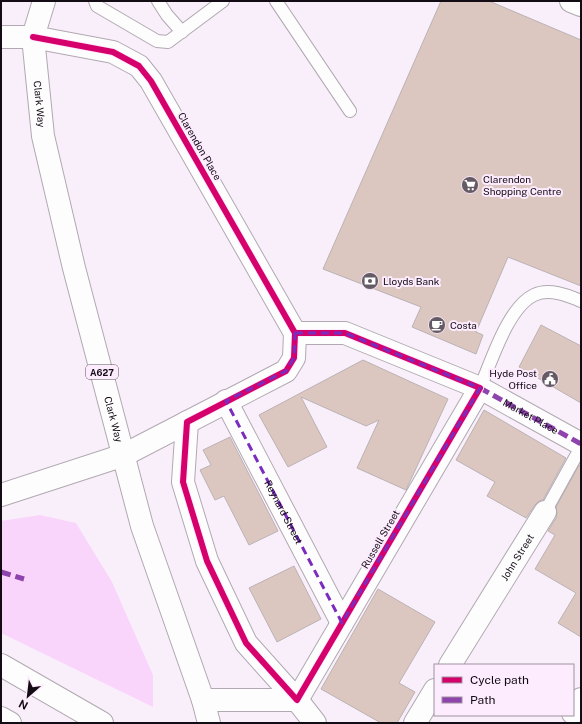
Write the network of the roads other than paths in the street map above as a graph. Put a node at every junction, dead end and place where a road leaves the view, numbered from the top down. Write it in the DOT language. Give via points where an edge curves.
graph roads {
  1 [pos="44,1"];
  2 [pos="95,1"];
  3 [pos="158,1"];
  4 [pos="223,1"];
  5 [pos="276,1"];
  6 [pos="571,1"];
  7 [pos="581,5"];
  8 [pos="182,32"];
  9 [pos="1,37"];
  10 [pos="33,37"];
  11 [pos="350,111"];
  12 [pos="581,301"];
  13 [pos="295,332"];
  14 [pos="480,388"];
  15 [pos="226,401"];
  16 [pos="187,422"];
  17 [pos="581,446"];
  18 [pos="124,455"];
  19 [pos="1,495"];
  20 [pos="545,512"];
  21 [pos="342,623"];
  22 [pos="454,660"];
  23 [pos="1,665"];
  24 [pos="434,692"];
  25 [pos="581,699"];
  26 [pos="203,700"];
  27 [pos="297,700"];
  28 [pos="574,711"];
  29 [pos="1,718"];
  30 [pos="421,721"];
  31 [pos="10,723"];
  32 [pos="102,723"];
  33 [pos="209,723"];
  34 [pos="315,723"];
  1 -- 10 [label="main road, A627"];
  2 -- 8 [label="lane" via="97,6 158,41 168,42"];
  3 -- 8 [label="lane"];
  4 -- 8 [label="lane"];
  5 -- 11 [label="lane"];
  6 -- 7 [label="main road"];
  9 -- 10 [label="main road, Clarendon Place"];
  10 -- 13 [label="main road, Clarendon Place" via="113,52 139,66 151,81"];
  10 -- 18 [label="main road, Clark Way / A627" via="43,136 74,268"];
  12 -- 14 [label="lane" via="564,294 548,292 535,294 525,300 508,323"];
  13 -- 14 [label="main road, Market Place" via="345,333"];
  13 -- 15 [label="main road" via="294,358 286,371"];
  14 -- 17 [label="main road, Market Place"];
  14 -- 21 [label="main road, Russell Street"];
  15 -- 16 [label="main road"];
  15 -- 21 [label="main road, Reynard Street"];
  16 -- 18 [label="main road"];
  16 -- 27 [label="main road" via="183,482 207,561 246,643"];
  17 -- 20 [label="lane, John Street"];
  18 -- 19 [label="main road"];
  18 -- 26 [label="main road, Clark Way / A627" via="142,526"];
  20 -- 22 [label="main road, John Street"];
  21 -- 27 [label="main road, Russell Street"];
  23 -- 32 [label="main road"];
  24 -- 30 [label="main road"];
  25 -- 28 [label="main road"];
  26 -- 27 [label="main road"];
  26 -- 33 [label="main road, Clark Way / A627"];
  27 -- 34 [label="main road"];
  29 -- 31 [label="main road"];
}
